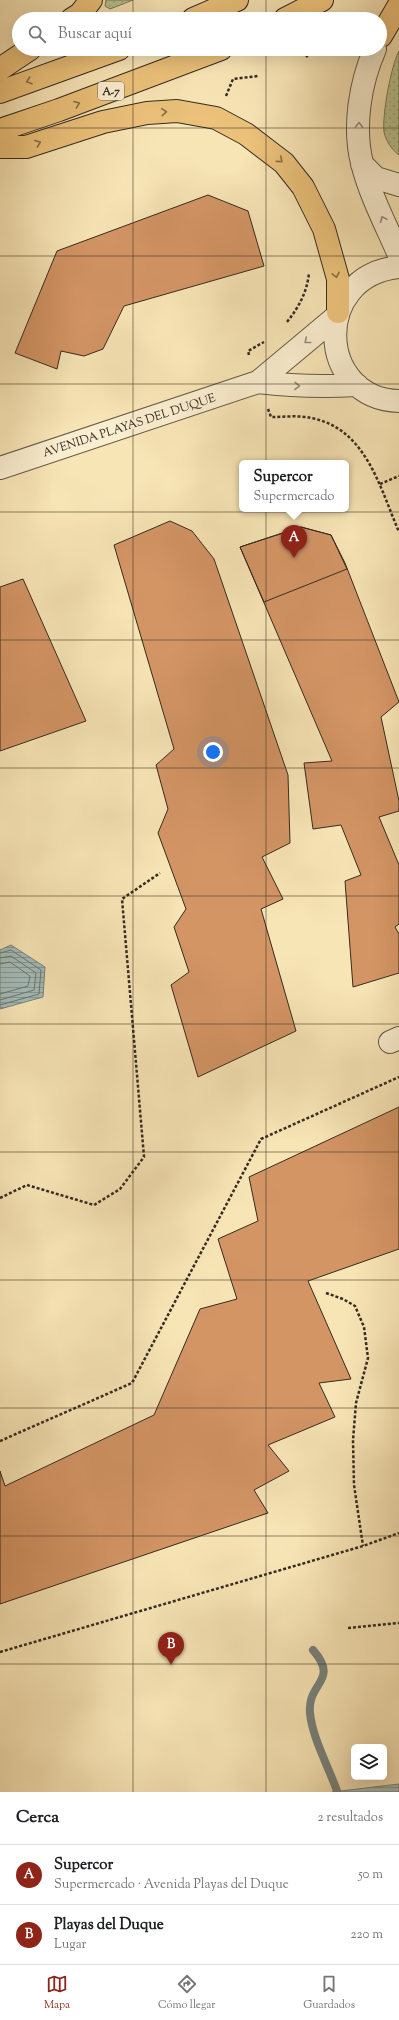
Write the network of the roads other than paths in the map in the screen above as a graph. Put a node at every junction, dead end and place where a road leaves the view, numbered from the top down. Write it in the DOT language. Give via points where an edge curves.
graph roads {
  1 [pos="91,0"];
  2 [pos="238,0"];
  3 [pos="322,0"];
  4 [pos="399,5"];
  5 [pos="82,12"];
  6 [pos="210,12"];
  7 [pos="299,12"];
  8 [pos="387,27"];
  9 [pos="20,56"];
  10 [pos="100,56"];
  11 [pos="202,56"];
  12 [pos="372,56"];
  13 [pos="0,69"];
  14 [pos="0,92"];
  15 [pos="0,130"];
  16 [pos="0,147"];
  17 [pos="362,164"];
  18 [pos="399,185"];
  19 [pos="399,254"];
  20 [pos="399,268"];
  21 [pos="338,314"];
  22 [pos="258,382"];
  23 [pos="357,385"];
  24 [pos="397,407"];
  25 [pos="0,468"];
  1 -- 5 [label="highway"];
  2 -- 6 [label="highway"];
  3 -- 7 [label="highway"];
  4 -- 8 [label="highway"];
  9 -- 13 [label="highway"];
  10 -- 14 [label="highway, one-way"];
  15 -- 11 [label="highway, A-7, one-way"];
  17 -- 12 [label="street, one-way" via="358,123"];
  16 -- 21 [label="highway, one-way" via="26,147 103,122 147,113 177,110 216,118 246,134 284,162 303,187 324,229 338,279"];
  17 -- 18 [label="street" via="376,178"];
  19 -- 17 [label="street, one-way"];
  20 -- 21 [label="street" via="370,275 356,285 345,298"];
  21 -- 22 [label="street, AVENIDA PLAYAS DEL DUQUE, one-way"];
  21 -- 23 [label="street" via="334,335 337,354 345,371"];
  22 -- 23 [label="street, AVENIDA PLAYAS DEL DUQUE, one-way" via="283,385"];
  22 -- 25 [label="street, AVENIDA PLAYAS DEL DUQUE"];
  23 -- 24 [label="street"];
}
